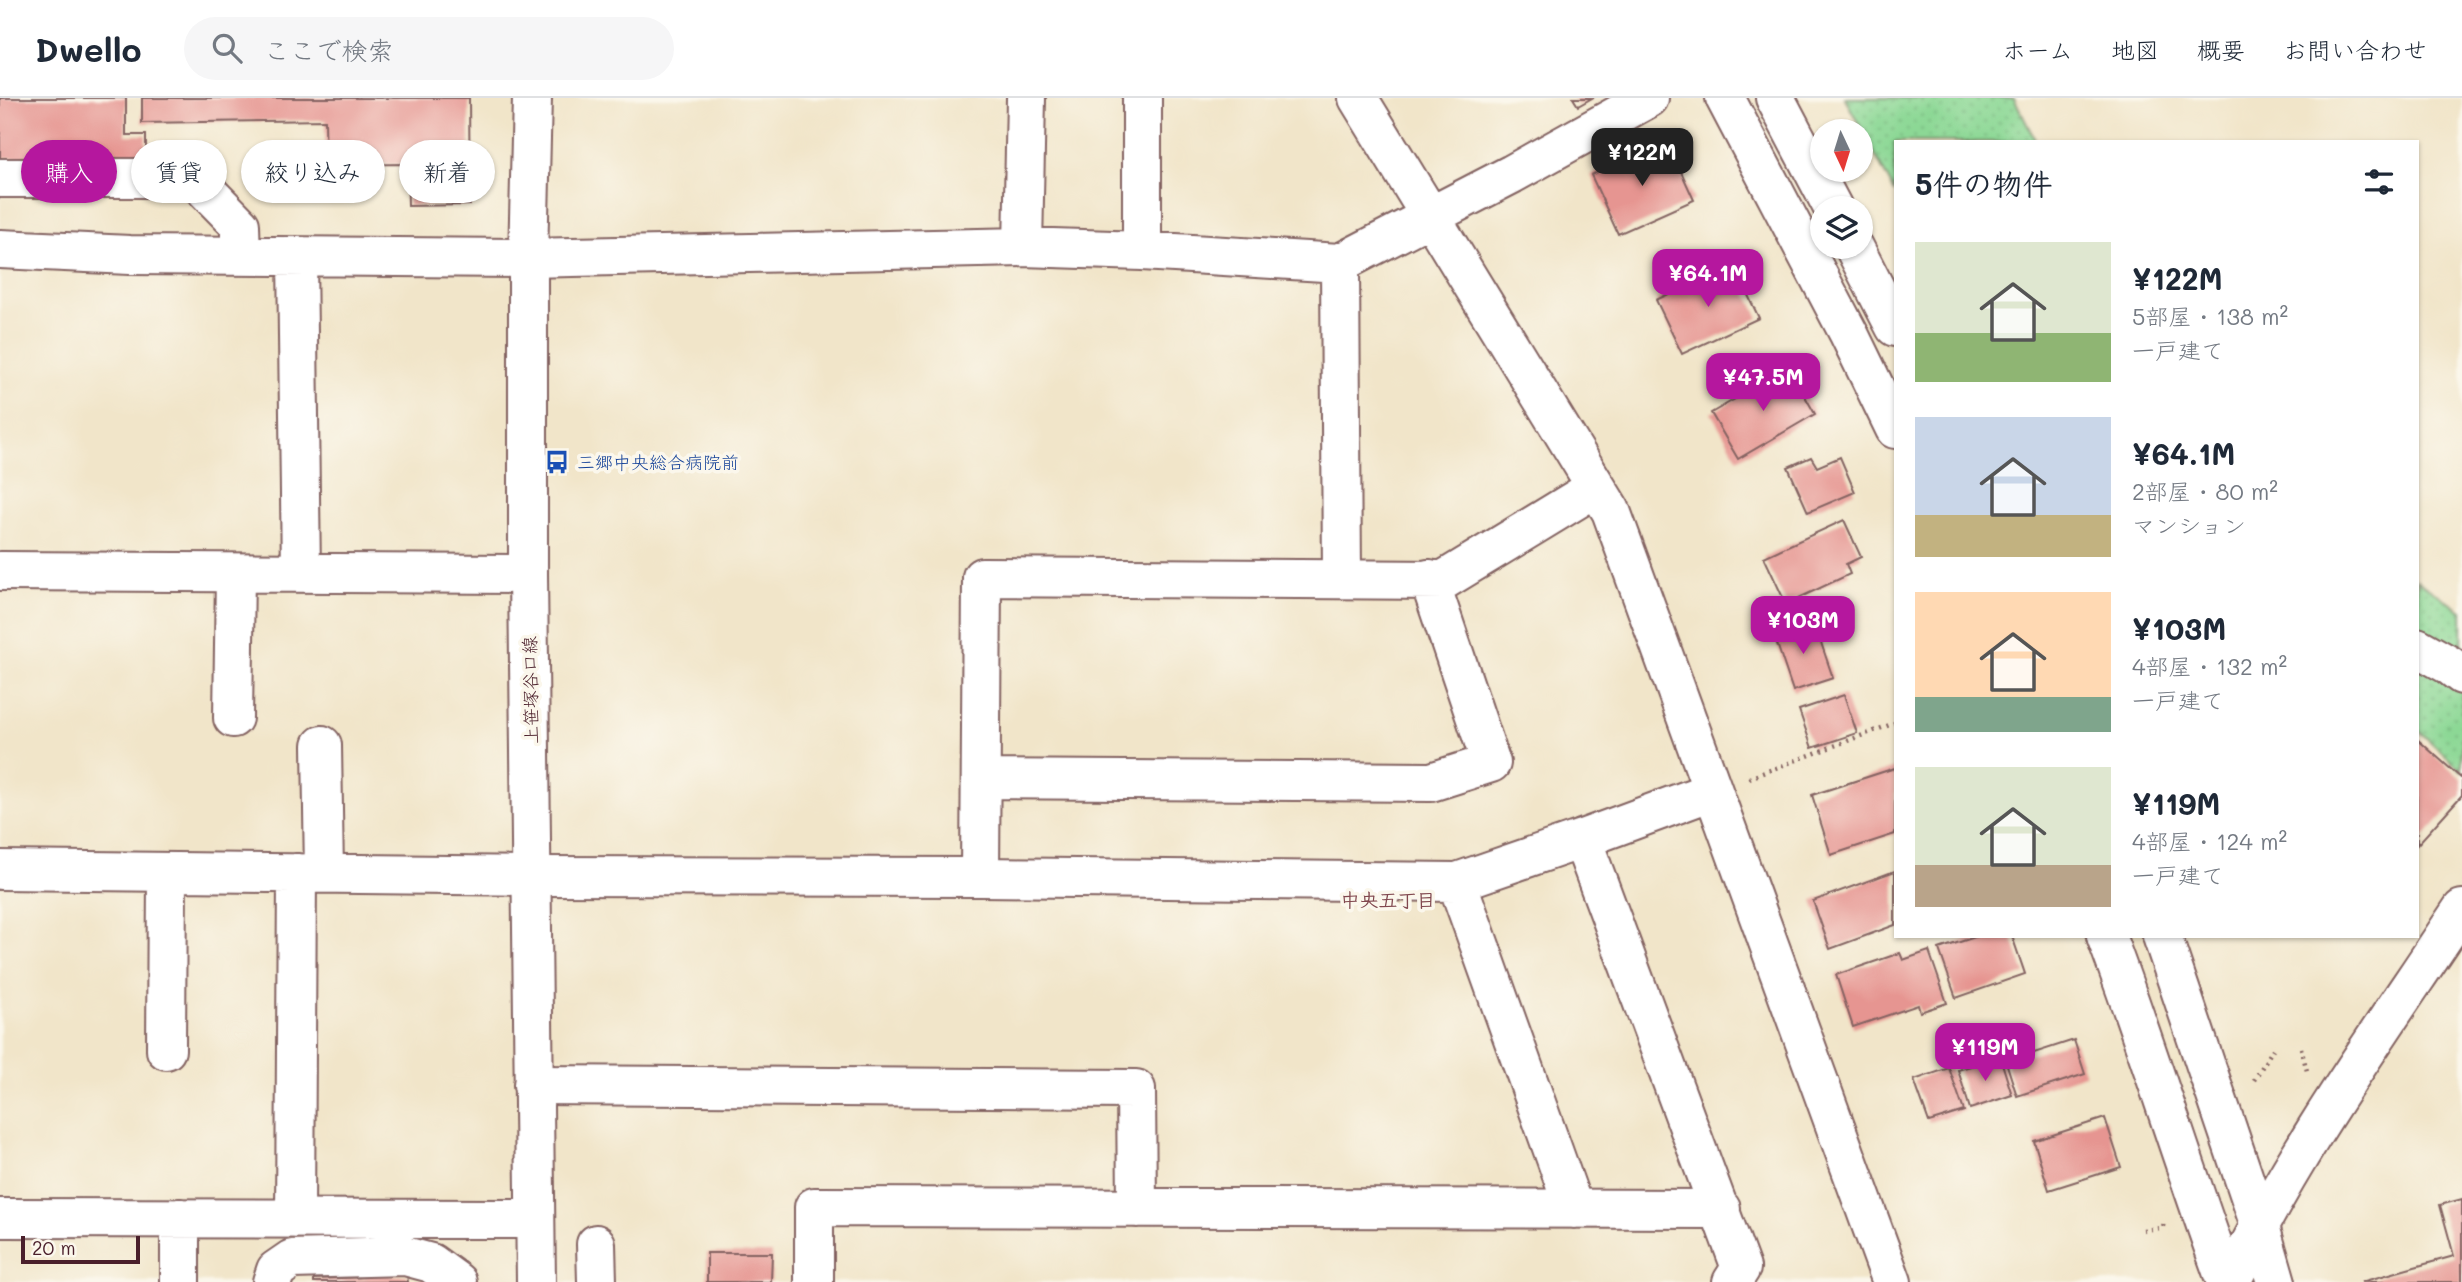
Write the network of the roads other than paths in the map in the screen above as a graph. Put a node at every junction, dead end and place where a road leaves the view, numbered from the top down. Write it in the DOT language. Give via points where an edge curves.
graph roads {
  1 [pos="532,98"];
  2 [pos="1026,98"];
  3 [pos="1142,98"];
  4 [pos="1358,98"];
  5 [pos="1649,98"];
  6 [pos="1726,98"];
  7 [pos="1775,98"];
  8 [pos="0,178"];
  9 [pos="1827,196"];
  10 [pos="1433,216"];
  11 [pos="1023,247"];
  12 [pos="0,249"];
  13 [pos="1142,251"];
  14 [pos="242,256"];
  15 [pos="297,256"];
  16 [pos="528,258"];
  17 [pos="1860,259"];
  18 [pos="1340,263"];
  19 [pos="1894,325"];
  20 [pos="1894,427"];
  21 [pos="1595,488"];
  22 [pos="0,571"];
  23 [pos="235,573"];
  24 [pos="301,573"];
  25 [pos="528,574"];
  26 [pos="1342,579"];
  27 [pos="1429,579"];
  28 [pos="2419,648"];
  29 [pos="2462,676"];
  30 [pos="233,718"];
  31 [pos="322,746"];
  32 [pos="982,779"];
  33 [pos="1712,791"];
  34 [pos="1582,839"];
  35 [pos="0,870"];
  36 [pos="167,872"];
  37 [pos="310,873"];
  38 [pos="532,876"];
  39 [pos="980,877"];
  40 [pos="1457,882"];
  41 [pos="2462,909"];
  42 [pos="2107,938"];
  43 [pos="2163,938"];
  44 [pos="166,1050"];
  45 [pos="533,1085"];
  46 [pos="1137,1208"];
  47 [pos="1574,1209"];
  48 [pos="1721,1209"];
  49 [pos="0,1218"];
  50 [pos="180,1218"];
  51 [pos="295,1219"];
  52 [pos="534,1219"];
  53 [pos="2259,1223"];
  54 [pos="596,1244"];
  55 [pos="180,1282"];
  56 [pos="272,1282"];
  57 [pos="457,1282"];
  58 [pos="536,1282"];
  59 [pos="597,1282"];
  60 [pos="814,1282"];
  61 [pos="1732,1282"];
  62 [pos="1892,1282"];
  63 [pos="2228,1282"];
  64 [pos="2277,1282"];
  1 -- 16 [label="street, 上笹塚谷口線"];
  2 -- 11 [label="street"];
  3 -- 13 [label="street"];
  4 -- 10 [label="street"];
  5 -- 10 [label="street"];
  6 -- 20 [label="street"];
  7 -- 9 [label="street"];
  8 -- 14 [label="street" via="194,178 240,225"];
  10 -- 18 [label="street"];
  10 -- 21 [label="street"];
  11 -- 13 [label="street"];
  11 -- 16 [label="street"];
  12 -- 14 [label="street"];
  13 -- 18 [label="street"];
  14 -- 15 [label="street"];
  15 -- 16 [label="street"];
  15 -- 24 [label="street"];
  16 -- 25 [label="street, 上笹塚谷口線"];
  17 -- 19 [label="street"];
  18 -- 26 [label="street"];
  21 -- 27 [label="street" via="1444,580"];
  21 -- 33 [label="street" via="1611,511"];
  22 -- 23 [label="street"];
  23 -- 24 [label="street"];
  23 -- 30 [label="street"];
  24 -- 25 [label="street"];
  25 -- 38 [label="street, 上笹塚谷口線"];
  26 -- 27 [label="street"];
  26 -- 32 [label="street" via="982,577"];
  27 -- 32 [label="street" via="1491,763 1431,782"];
  28 -- 29 [label="street"];
  31 -- 37 [label="street"];
  32 -- 39 [label="street"];
  33 -- 34 [label="street"];
  33 -- 62 [label="street"];
  34 -- 40 [label="street"];
  34 -- 48 [label="street"];
  35 -- 36 [label="street"];
  36 -- 37 [label="street"];
  36 -- 44 [label="street"];
  37 -- 38 [label="street"];
  37 -- 51 [label="street"];
  38 -- 39 [label="street"];
  38 -- 45 [label="street, 上笹塚谷口線"];
  39 -- 40 [label="street"];
  40 -- 47 [label="street"];
  41 -- 53 [label="street"];
  42 -- 63 [label="street"];
  43 -- 53 [label="street"];
  45 -- 46 [label="street" via="1136,1089"];
  45 -- 52 [label="street, 上笹塚谷口線"];
  46 -- 47 [label="street"];
  46 -- 60 [label="street" via="814,1207"];
  47 -- 48 [label="street"];
  48 -- 61 [label="street" via="1741,1268"];
  49 -- 50 [label="street"];
  50 -- 51 [label="street"];
  50 -- 55 [label="street"];
  51 -- 52 [label="street"];
  52 -- 58 [label="street, 上笹塚谷口線"];
  53 -- 63 [label="street"];
  53 -- 64 [label="street"];
  54 -- 59 [label="street"];
  56 -- 57 [label="street" via="276,1270 292,1259 405,1256 431,1263"];
}
